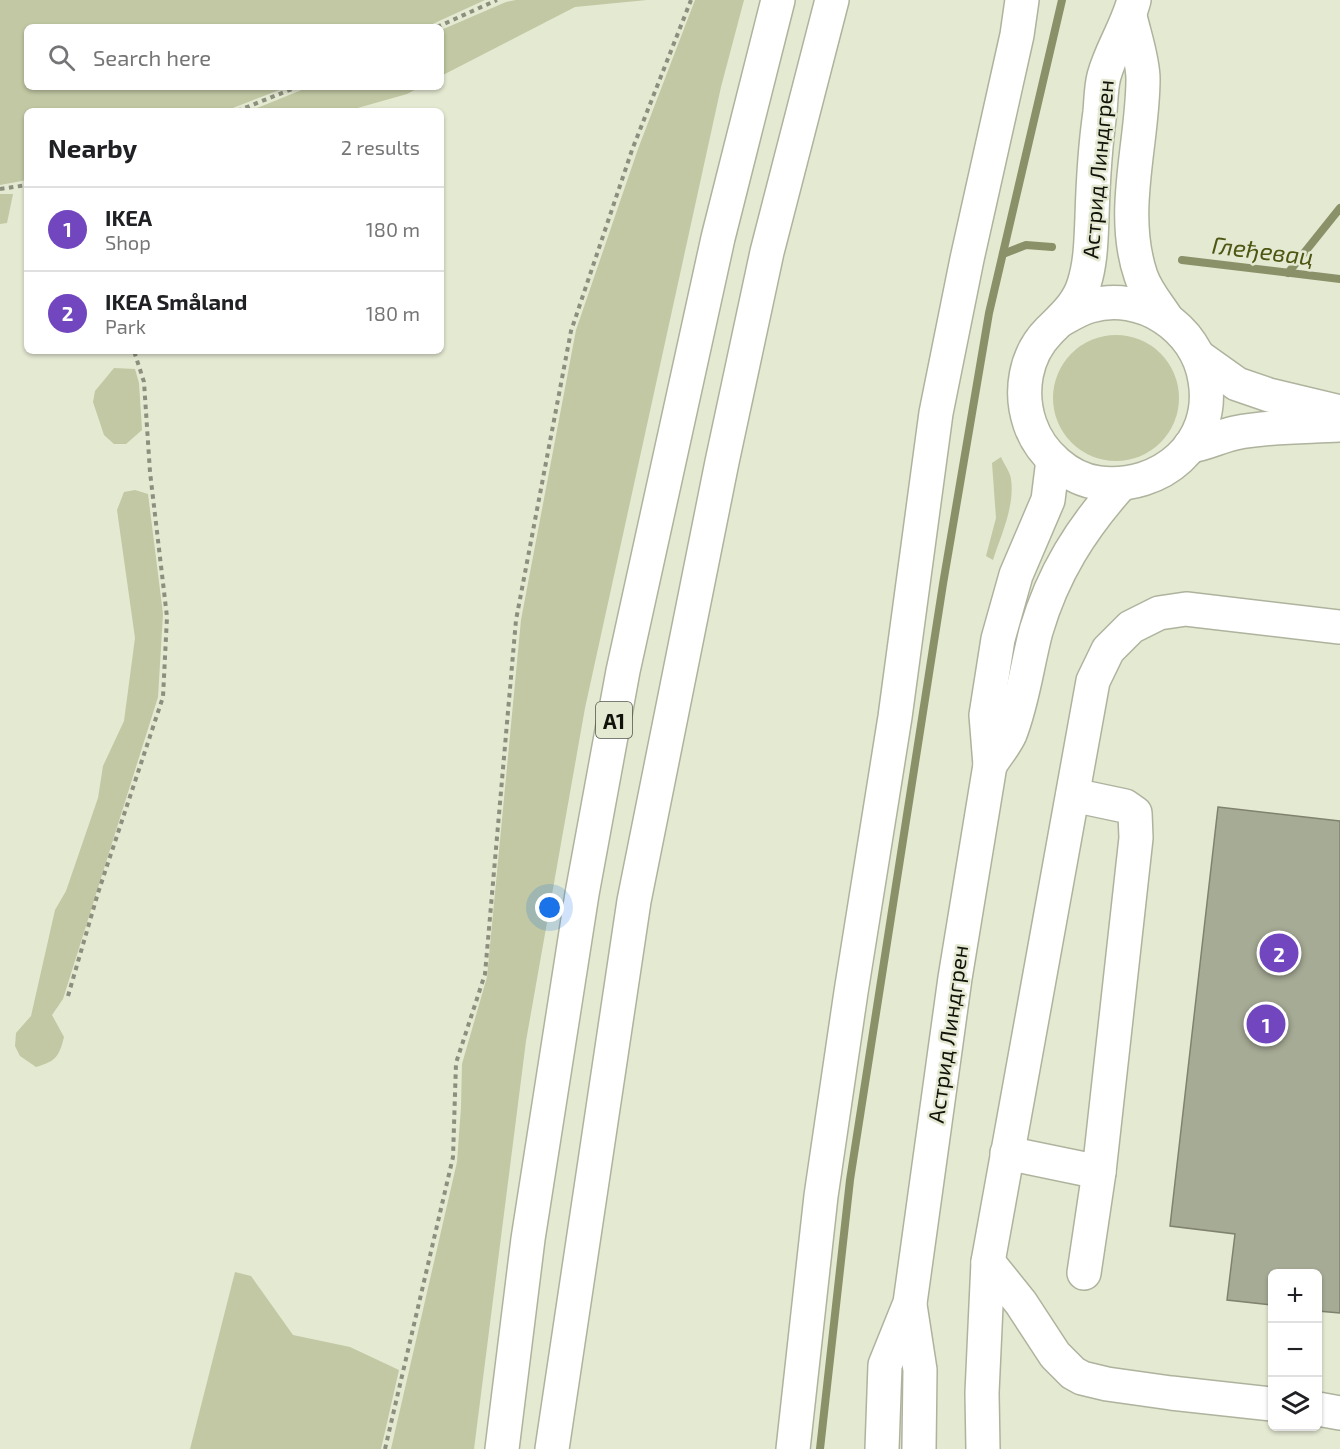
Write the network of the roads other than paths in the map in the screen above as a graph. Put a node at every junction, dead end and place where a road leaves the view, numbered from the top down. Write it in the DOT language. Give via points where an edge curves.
graph roads {
  1 [pos="778,0"];
  2 [pos="832,0"];
  3 [pos="1022,0"];
  4 [pos="1132,8"];
  5 [pos="1167,319"];
  6 [pos="1061,320"];
  7 [pos="1199,357"];
  8 [pos="1340,412"];
  9 [pos="1340,425"];
  10 [pos="1190,446"];
  11 [pos="1053,460"];
  12 [pos="1121,484"];
  13 [pos="1340,627"];
  14 [pos="990,765"];
  15 [pos="1073,795"];
  16 [pos="1007,1153"];
  17 [pos="1099,1172"];
  18 [pos="988,1262"];
  19 [pos="1084,1273"];
  20 [pos="910,1303"];
  21 [pos="1268,1403"];
  22 [pos="1322,1410"];
  23 [pos="1340,1413"];
  24 [pos="502,1449"];
  25 [pos="552,1449"];
  26 [pos="793,1449"];
  27 [pos="882,1449"];
  28 [pos="919,1449"];
  29 [pos="983,1449"];
  1 -- 24 [label="main road, A1" via="718,238 622,671 535,1193"];
  2 -- 25 [label="main road, A1" via="767,252 638,878"];
  3 -- 26 [label="main road" via="936,413 895,717 821,1196"];
  4 -- 5 [label="main road, Астрид Линдгрен" via="1143,77 1133,199 1134,251 1141,277"];
  4 -- 6 [label="main road, Астрид Линдгрен" via="1104,76 1095,149 1091,255 1077,302"];
  5 -- 6 [label="main road, Астрид Линдгрен" via="1122,302 1090,306"];
  5 -- 7 [label="main road, Астрид Линдгрен"];
  6 -- 11 [label="main road, Астрид Линдгрен" via="1037,346 1025,379 1024,397 1033,431"];
  7 -- 8 [label="main road" via="1237,384"];
  7 -- 10 [label="main road, Астрид Линдгрен" via="1206,403 1201,426"];
  9 -- 10 [label="main road" via="1250,430"];
  10 -- 12 [label="main road, Астрид Линдгрен" via="1160,473"];
  11 -- 12 [label="main road, Астрид Линдгрен" via="1096,483"];
  11 -- 14 [label="main road, Астрид Линдгрен" via="1048,500 1016,575 998,639 986,715"];
  12 -- 14 [label="main road, Астрид Линдгрен" via="1094,515 1048,597 1009,735"];
  13 -- 15 [label="main road" via="1186,609 1159,613 1131,627 1108,651 1093,681"];
  14 -- 20 [label="main road, Астрид Линдгрен" via="955,978"];
  15 -- 16 [label="main road"];
  15 -- 17 [label="main road" via="1125,806 1135,813 1136,838"];
  16 -- 17 [label="main road"];
  16 -- 18 [label="main road"];
  17 -- 19 [label="main road"];
  18 -- 21 [label="main road" via="1073,1373 1089,1381"];
  18 -- 29 [label="main road"];
  20 -- 27 [label="main road, Астрид Линдгрен" via="885,1365"];
  20 -- 28 [label="main road, Астрид Линдгрен" via="920,1370"];
  22 -- 23 [label="main road"];
}
